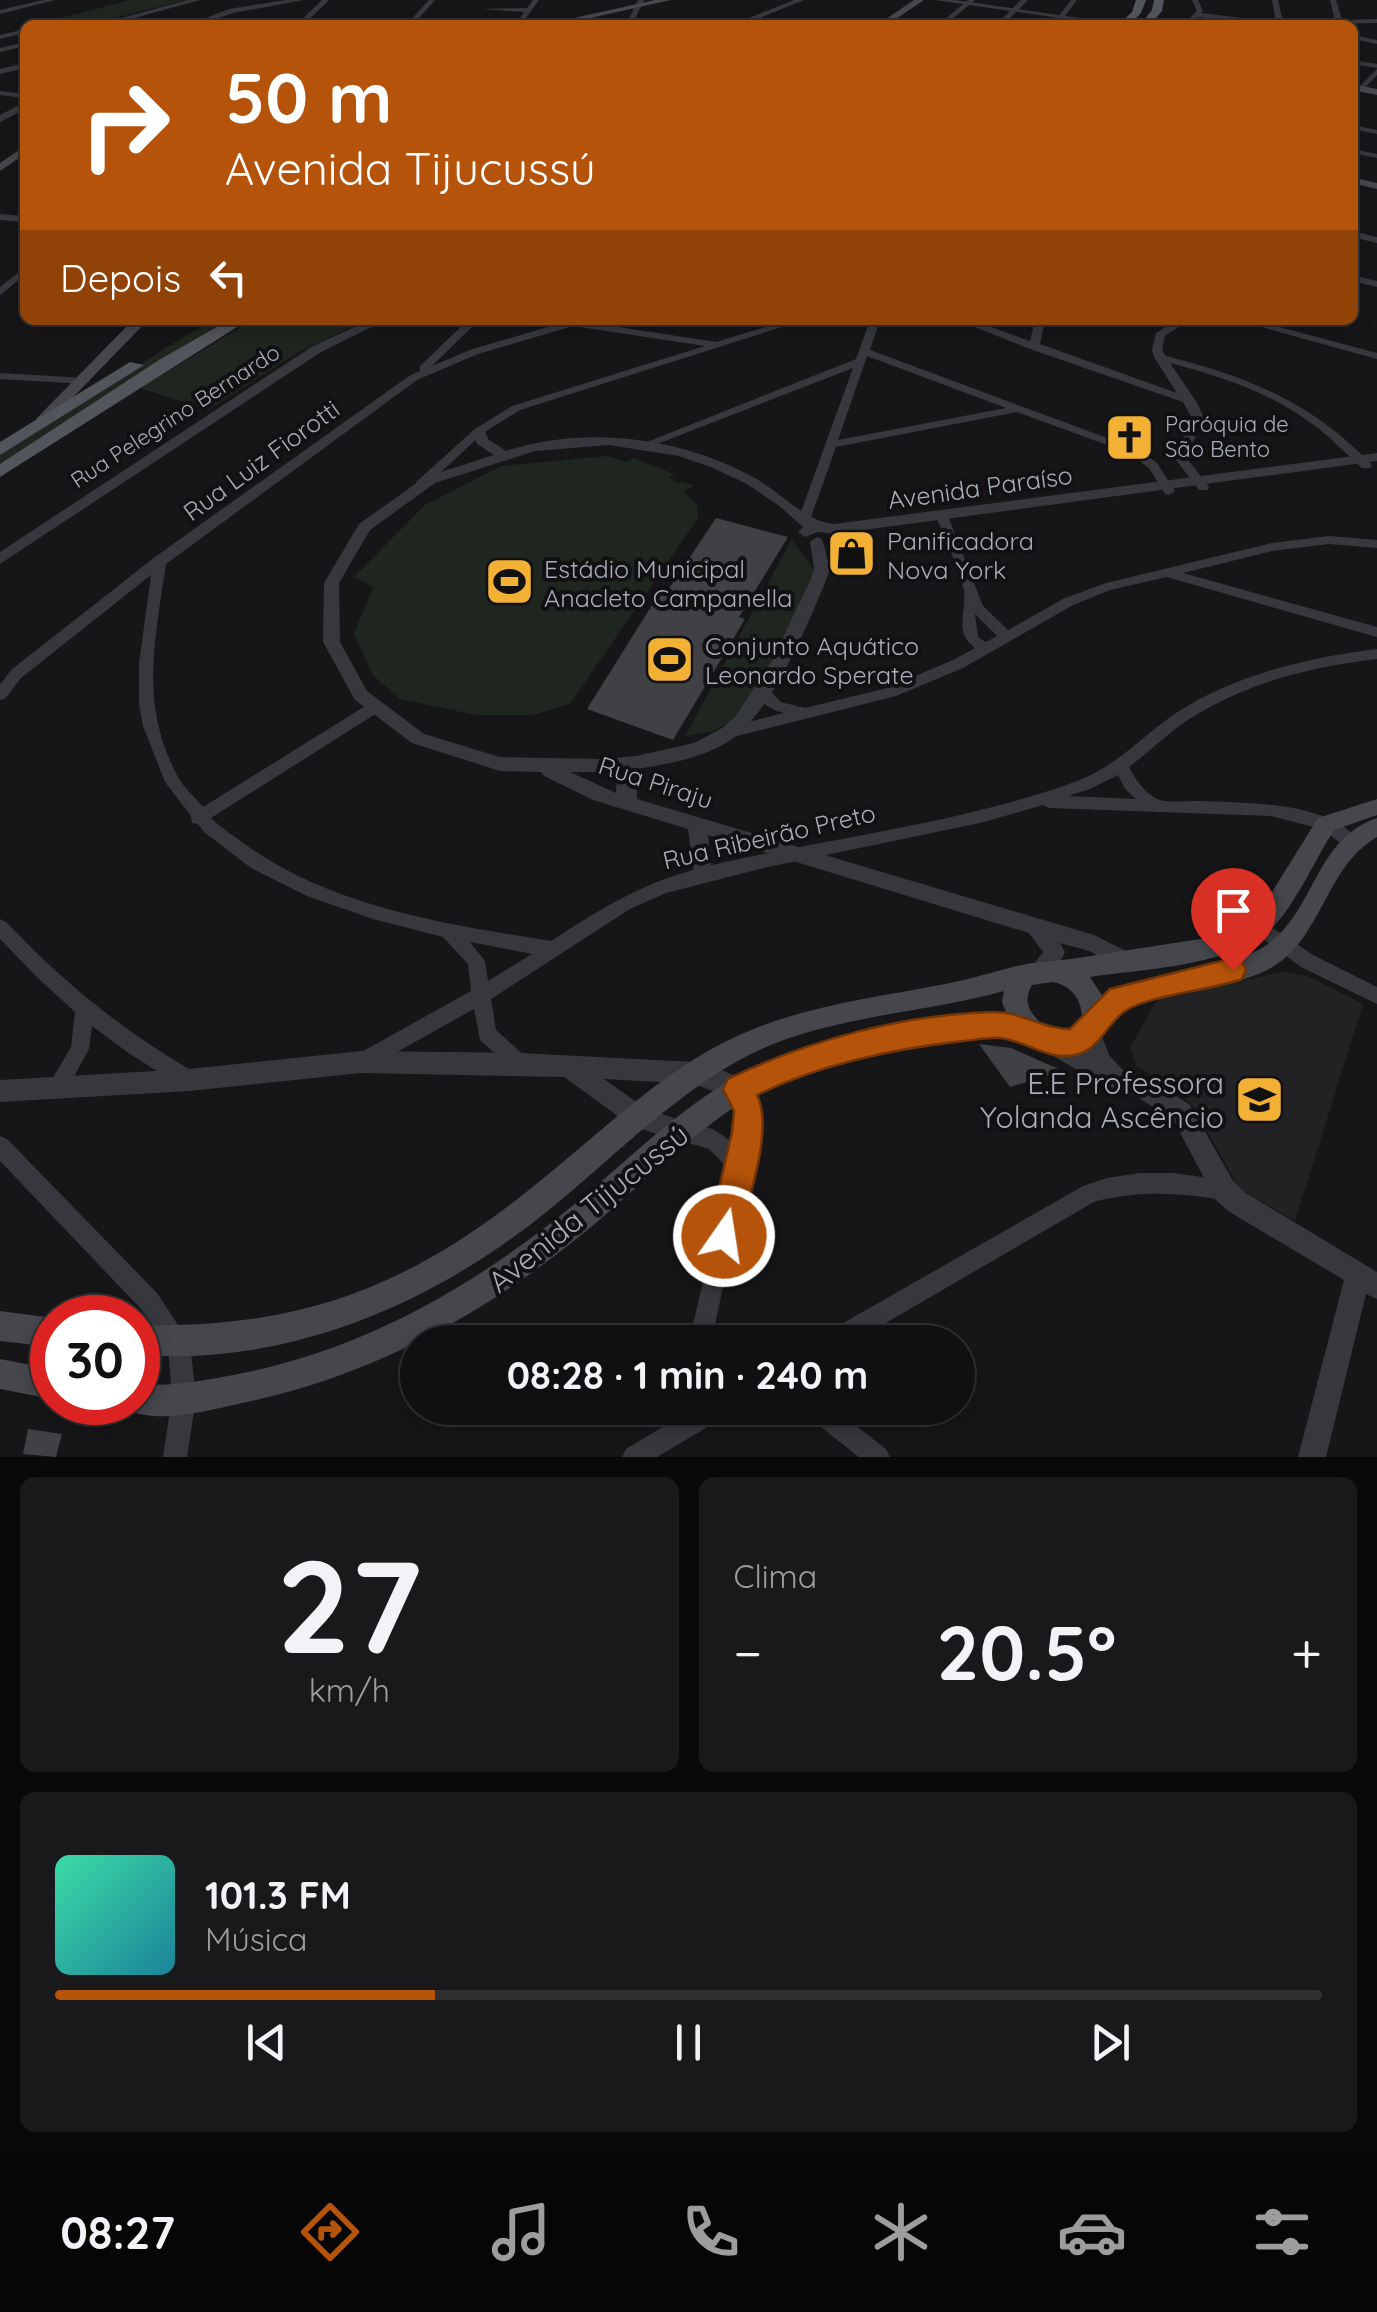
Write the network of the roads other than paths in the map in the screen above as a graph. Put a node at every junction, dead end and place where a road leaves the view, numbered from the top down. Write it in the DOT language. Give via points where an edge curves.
graph roads {
  1 [pos="52,0"];
  2 [pos="196,0"];
  3 [pos="300,0"];
  4 [pos="326,0"];
  5 [pos="432,0"];
  6 [pos="536,0"];
  7 [pos="667,0"];
  8 [pos="800,0"];
  9 [pos="920,0"];
  10 [pos="939,0"];
  11 [pos="1024,0"];
  12 [pos="1074,0"];
  13 [pos="1195,0"];
  14 [pos="970,2"];
  15 [pos="638,5"];
  16 [pos="484,9"];
  17 [pos="528,10"];
  18 [pos="1015,11"];
  19 [pos="0,12"];
  20 [pos="1198,15"];
  21 [pos="1062,17"];
  22 [pos="122,20"];
  23 [pos="206,20"];
  24 [pos="304,20"];
  25 [pos="414,20"];
  26 [pos="521,20"];
  27 [pos="570,20"];
  28 [pos="748,20"];
  29 [pos="889,20"];
  30 [pos="947,20"];
  31 [pos="1005,20"];
  32 [pos="1059,20"];
  33 [pos="1085,20"];
  34 [pos="1192,20"];
  35 [pos="1240,20"];
  36 [pos="1377,68"];
  37 [pos="1358,87"];
  38 [pos="20,153"];
  39 [pos="0,168"];
  40 [pos="20,274"];
  41 [pos="0,292"];
  42 [pos="137,325"];
  43 [pos="204,325"];
  44 [pos="231,325"];
  45 [pos="370,325"];
  46 [pos="469,325"];
  47 [pos="472,325"];
  48 [pos="564,325"];
  49 [pos="599,325"];
  50 [pos="782,325"];
  51 [pos="873,325"];
  52 [pos="975,325"];
  53 [pos="1039,325"];
  54 [pos="1176,325"];
  55 [pos="1285,325"];
  56 [pos="674,339"];
  57 [pos="497,344"];
  58 [pos="716,345"];
  59 [pos="1034,347"];
  60 [pos="680,356"];
  61 [pos="861,356"];
  62 [pos="1377,356"];
  63 [pos="1159,357"];
  64 [pos="1172,373"];
  65 [pos="0,376"];
  66 [pos="412,378"];
  67 [pos="816,378"];
  68 [pos="85,381"];
  69 [pos="1153,389"];
  70 [pos="850,391"];
  71 [pos="1190,401"];
  72 [pos="1019,408"];
  73 [pos="32,430"];
  74 [pos="479,431"];
  75 [pos="680,432"];
  76 [pos="648,444"];
  77 [pos="834,444"];
  78 [pos="0,450"];
  79 [pos="678,452"];
  80 [pos="500,453"];
  81 [pos="1370,461"];
  82 [pos="0,472"];
  83 [pos="1200,484"];
  84 [pos="420,485"];
  85 [pos="1167,488"];
  86 [pos="943,519"];
  87 [pos="818,531"];
  88 [pos="1377,544"];
  89 [pos="1225,558"];
  90 [pos="0,559"];
  91 [pos="160,560"];
  92 [pos="1167,572"];
  93 [pos="970,595"];
  94 [pos="1240,595"];
  95 [pos="1335,620"];
  96 [pos="1377,632"];
  97 [pos="1006,636"];
  98 [pos="986,648"];
  99 [pos="1377,654"];
  100 [pos="1352,656"];
  101 [pos="761,690"];
  102 [pos="0,695"];
  103 [pos="372,709"];
  104 [pos="813,712"];
  105 [pos="728,732"];
  106 [pos="626,764"];
  107 [pos="1120,764"];
  108 [pos="550,770"];
  109 [pos="1035,802"];
  110 [pos="629,804"];
  111 [pos="1152,805"];
  112 [pos="1377,808"];
  113 [pos="198,818"];
  114 [pos="696,824"];
  115 [pos="1326,824"];
  116 [pos="1377,827"];
  117 [pos="1352,842"];
  118 [pos="800,856"];
  119 [pos="702,875"];
  120 [pos="0,927"];
  121 [pos="1036,927"];
  122 [pos="1259,927"];
  123 [pos="450,933"];
  124 [pos="1286,946"];
  125 [pos="551,949"];
  126 [pos="1124,959"];
  127 [pos="1040,974"];
  128 [pos="482,996"];
  129 [pos="1377,996"];
  130 [pos="84,1012"];
  131 [pos="1093,1026"];
  132 [pos="1041,1037"];
  133 [pos="361,1062"];
  134 [pos="520,1064"];
  135 [pos="567,1066"];
  136 [pos="694,1074"];
  137 [pos="1120,1079"];
  138 [pos="190,1080"];
  139 [pos="58,1086"];
  140 [pos="738,1089"];
  141 [pos="0,1092"];
  142 [pos="638,1117"];
  143 [pos="682,1132"];
  144 [pos="0,1146"];
  145 [pos="740,1166"];
  146 [pos="1224,1190"];
  147 [pos="1368,1280"];
  148 [pos="704,1325"];
  149 [pos="861,1325"];
  150 [pos="0,1326"];
  151 [pos="30,1329"];
  152 [pos="160,1342"];
  153 [pos="179,1344"];
  154 [pos="0,1374"];
  155 [pos="30,1380"];
  156 [pos="184,1398"];
  157 [pos="160,1399"];
  158 [pos="675,1425"];
  159 [pos="837,1425"];
  160 [pos="175,1457"];
  161 [pos="634,1457"];
  162 [pos="878,1457"];
  163 [pos="1312,1457"];
  1 -- 19 [label="street"];
  2 -- 22 [label="street"];
  3 -- 23 [label="street"];
  4 -- 24 [label="street"];
  5 -- 25 [label="street"];
  6 -- 17 [label="street"];
  7 -- 15 [label="main road"];
  8 -- 28 [label="street"];
  9 -- 29 [label="main road"];
  10 -- 14 [label="street"];
  11 -- 18 [label="street"];
  12 -- 21 [label="street"];
  13 -- 20 [label="street"];
  14 -- 18 [label="street"];
  14 -- 30 [label="street"];
  15 -- 27 [label="main road"];
  16 -- 17 [label="street"];
  17 -- 26 [label="street"];
  18 -- 21 [label="street"];
  18 -- 31 [label="street"];
  20 -- 34 [label="street"];
  20 -- 35 [label="street"];
  21 -- 32 [label="street"];
  21 -- 33 [label="street"];
  36 -- 37 [label="street"];
  38 -- 39 [label="main road"];
  40 -- 41 [label="street"];
  42 -- 68 [label="main road"];
  43 -- 73 [label="main road"];
  44 -- 82 [label="main road"];
  45 -- 90 [label="street, Rua Pelegrino Bernardo" via="317,350"];
  46 -- 66 [label="street"];
  47 -- 57 [label="street" via="472,334"];
  48 -- 57 [label="street, Rua Luiz Fiorotti"];
  49 -- 56 [label="street"];
  50 -- 58 [label="street"];
  51 -- 61 [label="street"];
  52 -- 59 [label="street"];
  53 -- 59 [label="street"];
  54 -- 63 [label="street" via="1160,335"];
  55 -- 62 [label="street"];
  56 -- 58 [label="street"];
  56 -- 60 [label="street"];
  57 -- 66 [label="street, Rua Luiz Fiorotti"];
  58 -- 60 [label="street"];
  59 -- 69 [label="street"];
  60 -- 74 [label="street" via="541,398"];
  61 -- 67 [label="street"];
  61 -- 70 [label="street"];
  61 -- 72 [label="street"];
  63 -- 64 [label="street"];
  63 -- 81 [label="street" via="1279,398"];
  64 -- 69 [label="street"];
  64 -- 71 [label="street"];
  65 -- 68 [label="street"];
  66 -- 91 [label="street, Rua Luiz Fiorotti"];
  67 -- 70 [label="street"];
  67 -- 75 [label="street"];
  68 -- 73 [label="main road"];
  69 -- 71 [label="street"];
  70 -- 77 [label="street"];
  71 -- 83 [label="street" via="1197,427 1180,457"];
  72 -- 77 [label="street"];
  72 -- 85 [label="street" via="1133,452"];
  73 -- 78 [label="main road"];
  74 -- 80 [label="street" via="482,442"];
  74 -- 84 [label="street"];
  75 -- 76 [label="street"];
  75 -- 79 [label="street"];
  76 -- 79 [label="street"];
  76 -- 80 [label="street" via="579,442"];
  77 -- 87 [label="street"];
  79 -- 87 [label="street" via="744,476"];
  80 -- 84 [label="street"];
  81 -- 83 [label="street, Avenida Paraíso"];
  83 -- 85 [label="street, Avenida Paraíso"];
  84 -- 103 [label="street" via="357,537 329,584 329,642"];
  85 -- 86 [label="street, Avenida Paraíso"];
  86 -- 87 [label="street, Avenida Paraíso"];
  86 -- 93 [label="street"];
  87 -- 101 [label="street" via="819,578"];
  88 -- 89 [label="street" via="1305,542"];
  89 -- 92 [label="street"];
  89 -- 94 [label="street" via="1222,577"];
  91 -- 102 [label="street, Rua Luiz Fiorotti" via="16,674"];
  91 -- 113 [label="street" via="146,646 150,725 161,762"];
  92 -- 94 [label="street"];
  92 -- 97 [label="street" via="1085,595"];
  93 -- 97 [label="street"];
  93 -- 98 [label="street" via="968,635"];
  94 -- 95 [label="street"];
  95 -- 96 [label="street"];
  95 -- 100 [label="street"];
  97 -- 98 [label="street"];
  98 -- 104 [label="street" via="891,692"];
  99 -- 100 [label="street, Rua Ribeirão Preto"];
  100 -- 107 [label="street, Rua Ribeirão Preto" via="1226,692"];
  101 -- 104 [label="street" via="776,706"];
  101 -- 105 [label="street"];
  103 -- 108 [label="street" via="430,747"];
  103 -- 113 [label="street"];
  104 -- 105 [label="street"];
  105 -- 106 [label="street" via="687,751"];
  106 -- 108 [label="street"];
  106 -- 110 [label="street"];
  107 -- 109 [label="street, Rua Ribeirão Preto"];
  107 -- 111 [label="street" via="1130,785"];
  108 -- 110 [label="street, Rua Piraju"];
  109 -- 111 [label="street"];
  109 -- 118 [label="street, Rua Ribeirão Preto"];
  110 -- 114 [label="street, Rua Piraju"];
  111 -- 115 [label="street" via="1271,810"];
  112 -- 115 [label="main road"];
  113 -- 123 [label="street" via="312,890"];
  114 -- 118 [label="street, Rua Piraju"];
  114 -- 119 [label="street"];
  115 -- 117 [label="street"];
  115 -- 122 [label="main road, Avenida Tijucussú"];
  116 -- 117 [label="main road"];
  117 -- 124 [label="main road"];
  118 -- 119 [label="street, Rua Ribeirão Preto"];
  118 -- 121 [label="street, Rua Piraju"];
  119 -- 125 [label="street, Rua Ribeirão Preto" via="624,904"];
  120 -- 130 [label="street"];
  121 -- 126 [label="street, Rua Piraju"];
  121 -- 127 [label="street" via="1056,952"];
  122 -- 124 [label="street"];
  122 -- 126 [label="main road, Avenida Tijucussú" via="1213,947"];
  123 -- 125 [label="street"];
  123 -- 128 [label="street" via="476,961"];
  124 -- 129 [label="street"];
  124 -- 131 [label="main road, Avenida Tijucussú" via="1256,964 1120,998"];
  125 -- 128 [label="street, Rua Ribeirão Preto"];
  126 -- 127 [label="main road, Avenida Tijucussú"];
  127 -- 131 [label="main road" via="1086,990"];
  127 -- 132 [label="main road" via="1014,992 1016,1010"];
  127 -- 136 [label="main road, Avenida Tijucussú" via="782,1030"];
  128 -- 133 [label="street, Rua Ribeirão Preto"];
  128 -- 134 [label="street" via="488,1034"];
  130 -- 138 [label="street"];
  130 -- 139 [label="street" via="80,1050"];
  131 -- 132 [label="main road, Avenida Tijucussú" via="1074,1042"];
  131 -- 137 [label="street" via="1100,1062"];
  132 -- 137 [label="street"];
  132 -- 140 [label="main road, Avenida Tijucussú" via="993,1024 875,1042 789,1064"];
  133 -- 134 [label="street"];
  133 -- 138 [label="street, Rua Ribeirão Preto"];
  134 -- 135 [label="street"];
  135 -- 136 [label="street"];
  135 -- 142 [label="street"];
  136 -- 140 [label="street"];
  136 -- 142 [label="main road, Avenida Tijucussú"];
  137 -- 146 [label="street" via="1182,1113"];
  138 -- 139 [label="street, Rua Ribeirão Preto"];
  139 -- 141 [label="street, Rua Ribeirão Preto"];
  140 -- 143 [label="main road, Avenida Tijucussú"];
  140 -- 145 [label="street" via="749,1110"];
  142 -- 143 [label="street"];
  142 -- 153 [label="main road, Avenida Tijucussú" via="520,1216 409,1284 295,1328"];
  143 -- 145 [label="street" via="715,1140"];
  143 -- 156 [label="main road, Avenida Tijucussú" via="551,1243 456,1310 316,1372"];
  144 -- 153 [label="street" via="149,1301"];
  145 -- 148 [label="street"];
  146 -- 147 [label="street"];
  146 -- 149 [label="street" via="1156,1180 1090,1193"];
  147 -- 163 [label="street"];
  150 -- 151 [label="main road"];
  152 -- 153 [label="main road, Avenida Tijucussú"];
  153 -- 156 [label="street"];
  154 -- 155 [label="main road"];
  156 -- 157 [label="main road, Avenida Tijucussú"];
  156 -- 160 [label="street"];
  158 -- 161 [label="street"];
  159 -- 162 [label="street"];
}
